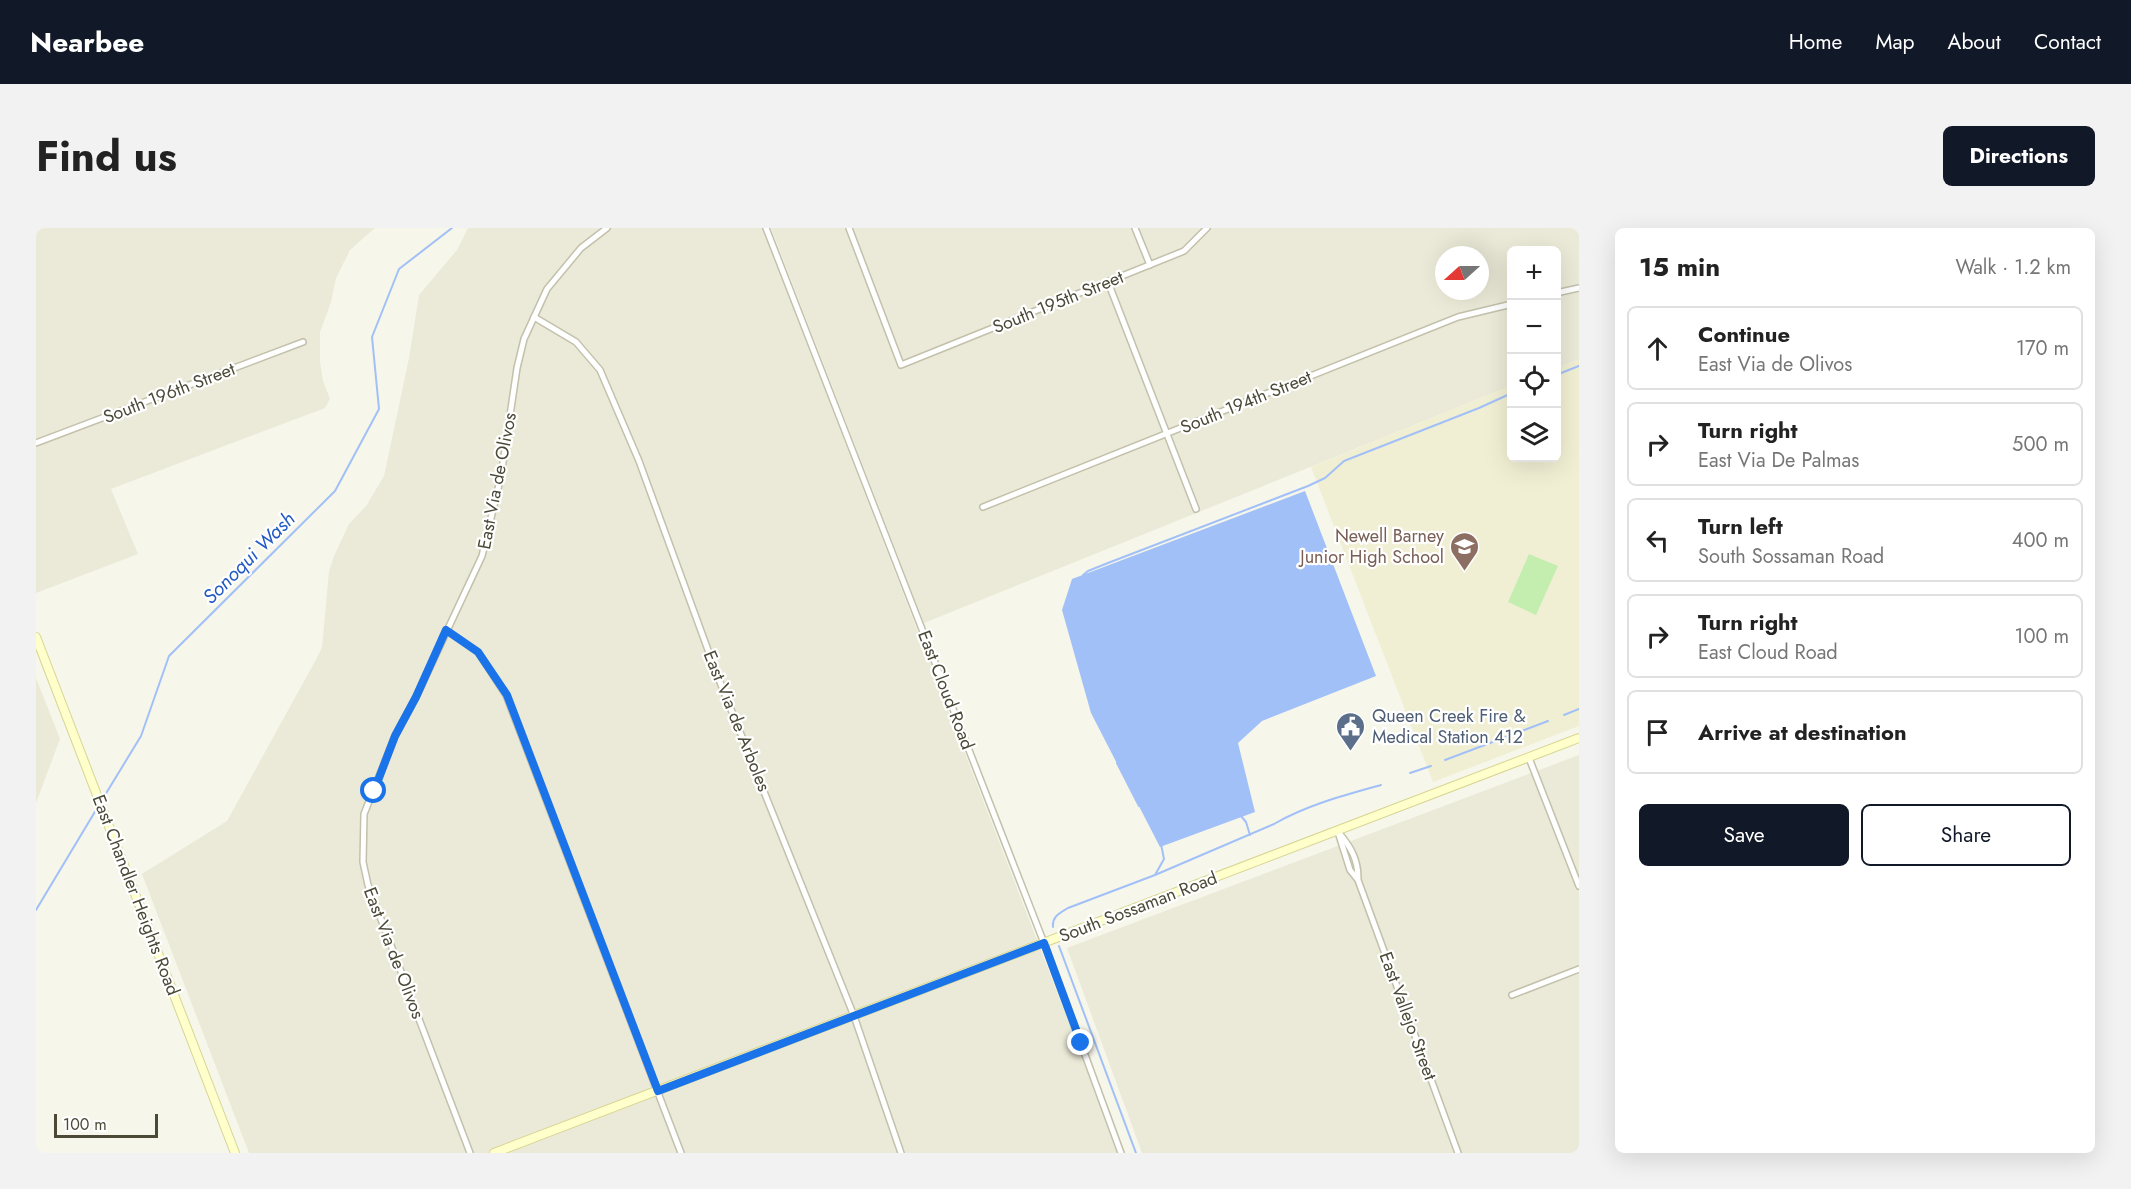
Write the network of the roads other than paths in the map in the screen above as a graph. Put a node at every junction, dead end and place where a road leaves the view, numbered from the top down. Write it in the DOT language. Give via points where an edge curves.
graph roads {
  1 [pos="608,228"];
  2 [pos="766,228"];
  3 [pos="849,228"];
  4 [pos="1135,228"];
  5 [pos="1207,228"];
  6 [pos="1150,266"];
  7 [pos="1108,282"];
  8 [pos="1579,288"];
  9 [pos="1561,292"];
  10 [pos="1507,305"];
  11 [pos="534,316"];
  12 [pos="303,342"];
  13 [pos="1167,434"];
  14 [pos="36,443"];
  15 [pos="983,507"];
  16 [pos="1196,508"];
  17 [pos="446,630"];
  18 [pos="36,637"];
  19 [pos="1579,738"];
  20 [pos="1529,758"];
  21 [pos="1338,832"];
  22 [pos="1579,886"];
  23 [pos="1044,943"];
  24 [pos="1579,969"];
  25 [pos="1512,995"];
  26 [pos="854,1016"];
  27 [pos="658,1091"];
  28 [pos="235,1153"];
  29 [pos="470,1153"];
  30 [pos="494,1153"];
  31 [pos="681,1153"];
  32 [pos="901,1153"];
  33 [pos="1121,1153"];
  34 [pos="1458,1153"];
  1 -- 11 [label="street, East Via de Olivos" via="564,267 547,289"];
  2 -- 23 [label="street, East Cloud Road"];
  3 -- 7 [label="street, South 195th Street" via="901,365"];
  4 -- 6 [label="street"];
  5 -- 6 [label="street, South 195th Street" via="1184,251"];
  6 -- 7 [label="street, South 195th Street"];
  7 -- 13 [label="street"];
  8 -- 9 [label="street"];
  10 -- 13 [label="street, South 194th Street" via="1458,317"];
  11 -- 17 [label="street, East Via de Olivos" via="517,368 501,476 482,556"];
  11 -- 26 [label="street, East Via de Arboles" via="576,342 600,370"];
  12 -- 14 [label="street, South 196th Street"];
  13 -- 15 [label="street, South 194th Street"];
  13 -- 16 [label="street"];
  17 -- 27 [label="street" via="478,652 507,695"];
  17 -- 29 [label="street, East Via de Olivos" via="395,736 364,814 363,862 368,885"];
  18 -- 28 [label="main road, East Chandler Heights Road"];
  19 -- 20 [label="main road, South Sossaman Road"];
  20 -- 21 [label="main road, South Sossaman Road"];
  20 -- 22 [label="street"];
  21 -- 23 [label="main road, South Sossaman Road"];
  21 -- 34 [label="street, East Vallejo Street" via="1350,845 1358,866 1358,880"];
  23 -- 26 [label="main road, South Sossaman Road"];
  23 -- 33 [label="street, East Cloud Road"];
  24 -- 25 [label="street"];
  26 -- 27 [label="main road, South Sossaman Road"];
  26 -- 32 [label="street, East Via de Arboles"];
  27 -- 30 [label="main road, South Sossaman Road"];
  27 -- 31 [label="street"];
}
